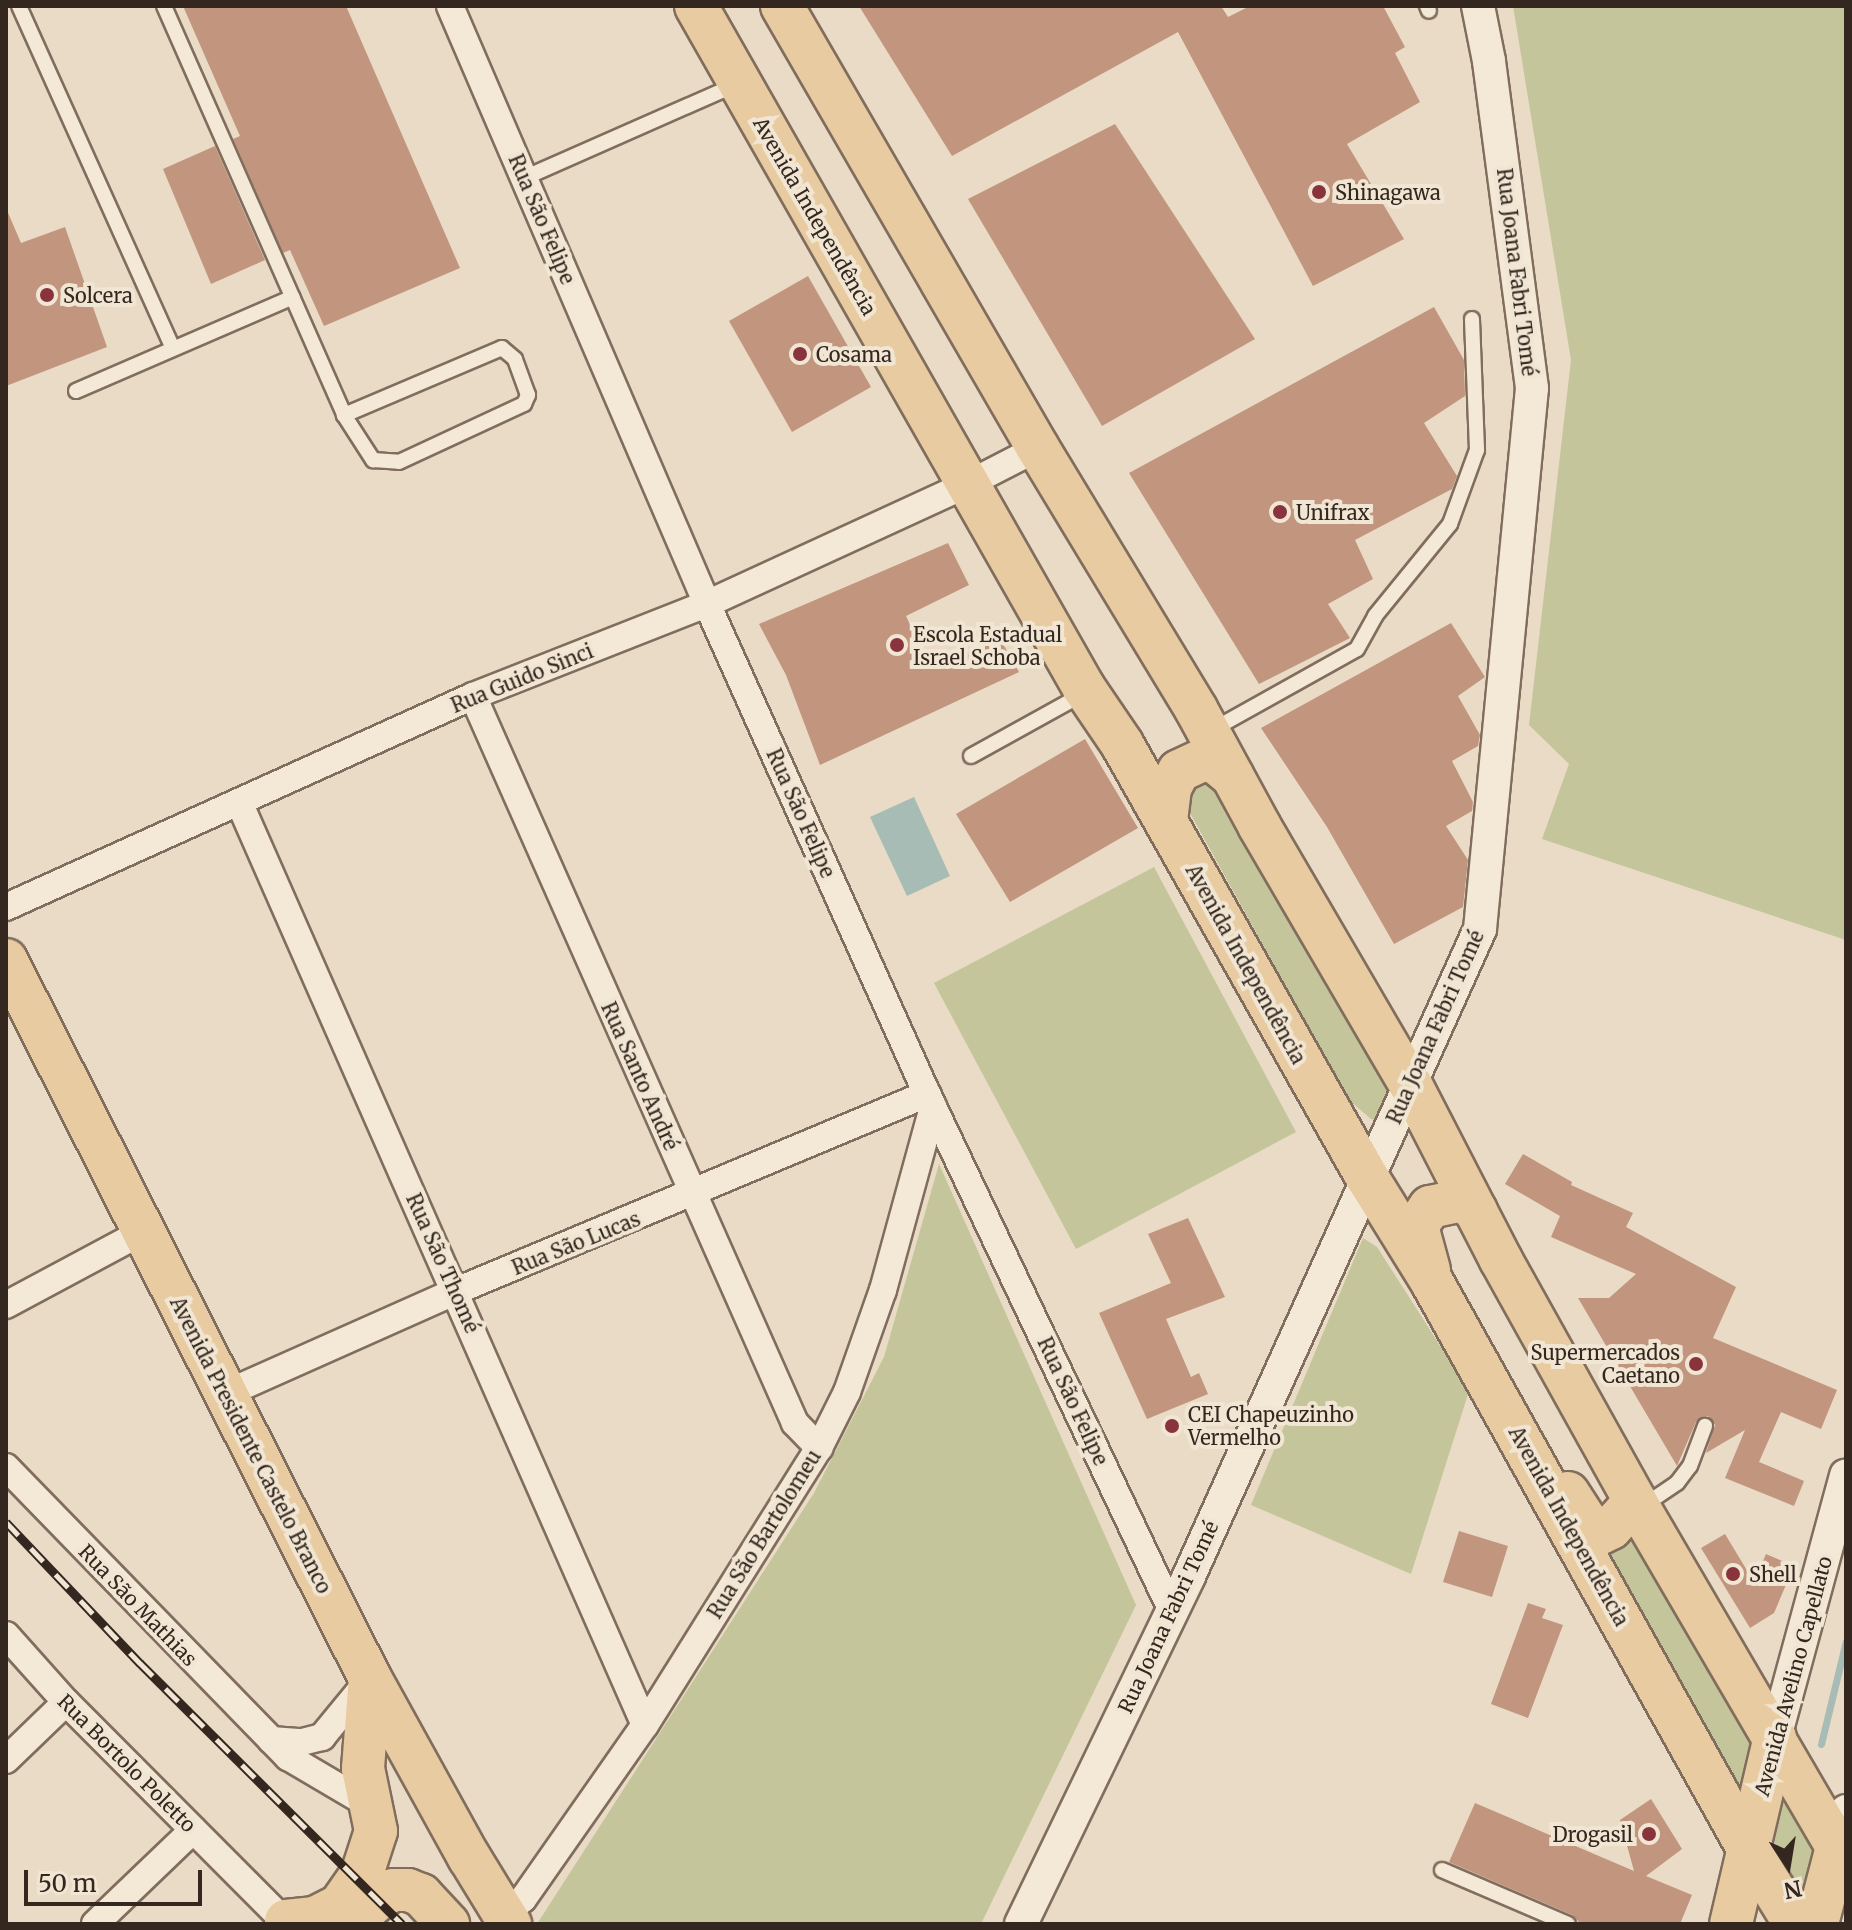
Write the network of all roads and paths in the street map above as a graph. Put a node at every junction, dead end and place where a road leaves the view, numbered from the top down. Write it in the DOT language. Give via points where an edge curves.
graph roads {
  1 [pos="20,6"];
  2 [pos="164,6"];
  3 [pos="450,6"];
  4 [pos="696,6"];
  5 [pos="782,6"];
  6 [pos="1478,6"];
  7 [pos="6,14"];
  8 [pos="739,83"];
  9 [pos="524,178"];
  10 [pos="293,297"];
  11 [pos="1472,319"];
  12 [pos="172,346"];
  13 [pos="76,391"];
  14 [pos="344,415"];
  15 [pos="1038,448"];
  16 [pos="968,484"];
  17 [pos="707,604"];
  18 [pos="1087,692"];
  19 [pos="473,696"];
  20 [pos="1202,721"];
  21 [pos="1122,744"];
  22 [pos="971,756"];
  23 [pos="1232,776"];
  24 [pos="239,802"];
  25 [pos="1166,821"];
  26 [pos="6,907"];
  27 [pos="6,960"];
  28 [pos="1411,1085"];
  29 [pos="930,1101"];
  30 [pos="1367,1177"];
  31 [pos="692,1195"];
  32 [pos="1476,1211"];
  33 [pos="142,1232"];
  34 [pos="1432,1282"];
  35 [pos="456,1291"];
  36 [pos="6,1305"];
  37 [pos="225,1394"];
  38 [pos="1705,1426"];
  39 [pos="819,1448"];
  40 [pos="1528,1453"];
  41 [pos="6,1467"];
  42 [pos="1846,1475"];
  43 [pos="1637,1505"];
  44 [pos="1172,1611"];
  45 [pos="6,1635"];
  46 [pos="370,1678"];
  47 [pos="66,1702"];
  48 [pos="645,1725"];
  49 [pos="1775,1737"];
  50 [pos="271,1740"];
  51 [pos="6,1760"];
  52 [pos="373,1807"];
  53 [pos="1842,1829"];
  54 [pos="193,1830"];
  55 [pos="1748,1848"];
  56 [pos="1442,1870"];
  57 [pos="507,1919"];
  58 [pos="287,1922"];
  59 [pos="95,1924"];
  60 [pos="350,1924"];
  61 [pos="448,1924"];
  62 [pos="1021,1924"];
  63 [pos="1568,1924"];
  64 [pos="1731,1924"];
  65 [pos="1795,1924"];
  66 [pos="1817,1924"];
  1 -- 7 [label="lane"];
  1 -- 12 [label="lane"];
  2 -- 10 [label="lane"];
  3 -- 9 [label="street, Rua São Felipe"];
  4 -- 8 [label="main road, Avenida Independência"];
  5 -- 15 [label="main road"];
  6 -- 28 [label="street, Rua Joana Fabri Tomé" via="1527,336 1532,388 1529,447 1480,929"];
  8 -- 9 [label="lane"];
  8 -- 16 [label="main road, Avenida Independência"];
  9 -- 17 [label="street, Rua São Felipe"];
  10 -- 12 [label="lane"];
  10 -- 14 [label="lane"];
  11 -- 20 [label="lane" via="1477,450 1450,524 1375,616 1357,649"];
  12 -- 13 [label="lane"];
  14 -- 14 [label="lane" via="373,460 399,462 524,404 528,395 515,359 502,348"];
  15 -- 16 [label="street, Rua Guido Sinci"];
  15 -- 20 [label="main road"];
  16 -- 17 [label="street, Rua Guido Sinci"];
  16 -- 18 [label="main road, Avenida Independência"];
  17 -- 19 [label="street, Rua Guido Sinci"];
  17 -- 29 [label="street, Rua São Felipe"];
  18 -- 21 [label="main road, Avenida Independência"];
  18 -- 22 [label="lane"];
  19 -- 24 [label="street, Rua Guido Sinci"];
  19 -- 31 [label="street, Rua Santo André"];
  20 -- 21 [label="main road" via="1175,742 1149,748"];
  20 -- 23 [label="main road"];
  21 -- 25 [label="main road, Avenida Independência"];
  23 -- 25 [label="main road" via="1215,762 1203,760 1179,771 1170,788"];
  23 -- 28 [label="main road"];
  24 -- 26 [label="street, Rua Guido Sinci"];
  24 -- 35 [label="street, Rua São Thomé"];
  25 -- 30 [label="main road, Avenida Independência"];
  27 -- 33 [label="main road, Avenida Presidente Castelo Branco"];
  28 -- 30 [label="street, Rua Joana Fabri Tomé"];
  28 -- 32 [label="main road"];
  29 -- 31 [label="street, Rua São Lucas"];
  29 -- 39 [label="street, Rua São Bartolomeu" via="883,1290 847,1392"];
  29 -- 44 [label="street, Rua São Felipe"];
  30 -- 34 [label="main road, Avenida Independência"];
  30 -- 44 [label="street, Rua Joana Fabri Tomé"];
  31 -- 35 [label="street, Rua São Lucas"];
  31 -- 39 [label="street, Rua Santo André" via="795,1423"];
  32 -- 34 [label="main road" via="1463,1200 1448,1201 1430,1207 1417,1226"];
  32 -- 43 [label="main road"];
  33 -- 36 [label="street"];
  33 -- 37 [label="main road, Avenida Presidente Castelo Branco"];
  34 -- 40 [label="main road, Avenida Independência"];
  35 -- 37 [label="street, Rua São Lucas"];
  35 -- 48 [label="street, Rua São Thomé"];
  37 -- 46 [label="main road, Avenida Presidente Castelo Branco"];
  38 -- 43 [label="lane" via="1690,1466 1677,1483"];
  39 -- 48 [label="street, Rua São Bartolomeu"];
  40 -- 43 [label="main road" via="1568,1493 1592,1530 1611,1528"];
  40 -- 55 [label="main road, Avenida Independência"];
  41 -- 50 [label="street, Rua São Mathias"];
  42 -- 49 [label="street, Avenida Avelino Capellato"];
  43 -- 49 [label="main road"];
  44 -- 62 [label="street, Rua Joana Fabri Tomé"];
  45 -- 47 [label="street, Rua Bortolo Poletto"];
  46 -- 50 [label="street" via="322,1737"];
  46 -- 52 [label="main road" via="363,1768"];
  46 -- 57 [label="main road, Avenida Presidente Castelo Branco"];
  47 -- 51 [label="street"];
  47 -- 54 [label="street, Rua Bortolo Poletto"];
  48 -- 57 [label="street, Rua São Bartolomeu"];
  49 -- 53 [label="main road"];
  49 -- 55 [label="main road, Avenida Avelino Capellato"];
  50 -- 52 [label="street, Rua São Mathias" via="288,1757"];
  52 -- 58 [label="main road" via="376,1831 351,1894 315,1918"];
  53 -- 66 [label="main road"];
  54 -- 58 [label="street, Rua Bortolo Poletto"];
  54 -- 59 [label="street"];
  55 -- 64 [label="main road, Avenida Avelino Capellato"];
  55 -- 65 [label="main road, Avenida Independência"];
  56 -- 63 [label="lane"];
  60 -- 61 [label="main road" via="393,1890 421,1895"];
}
